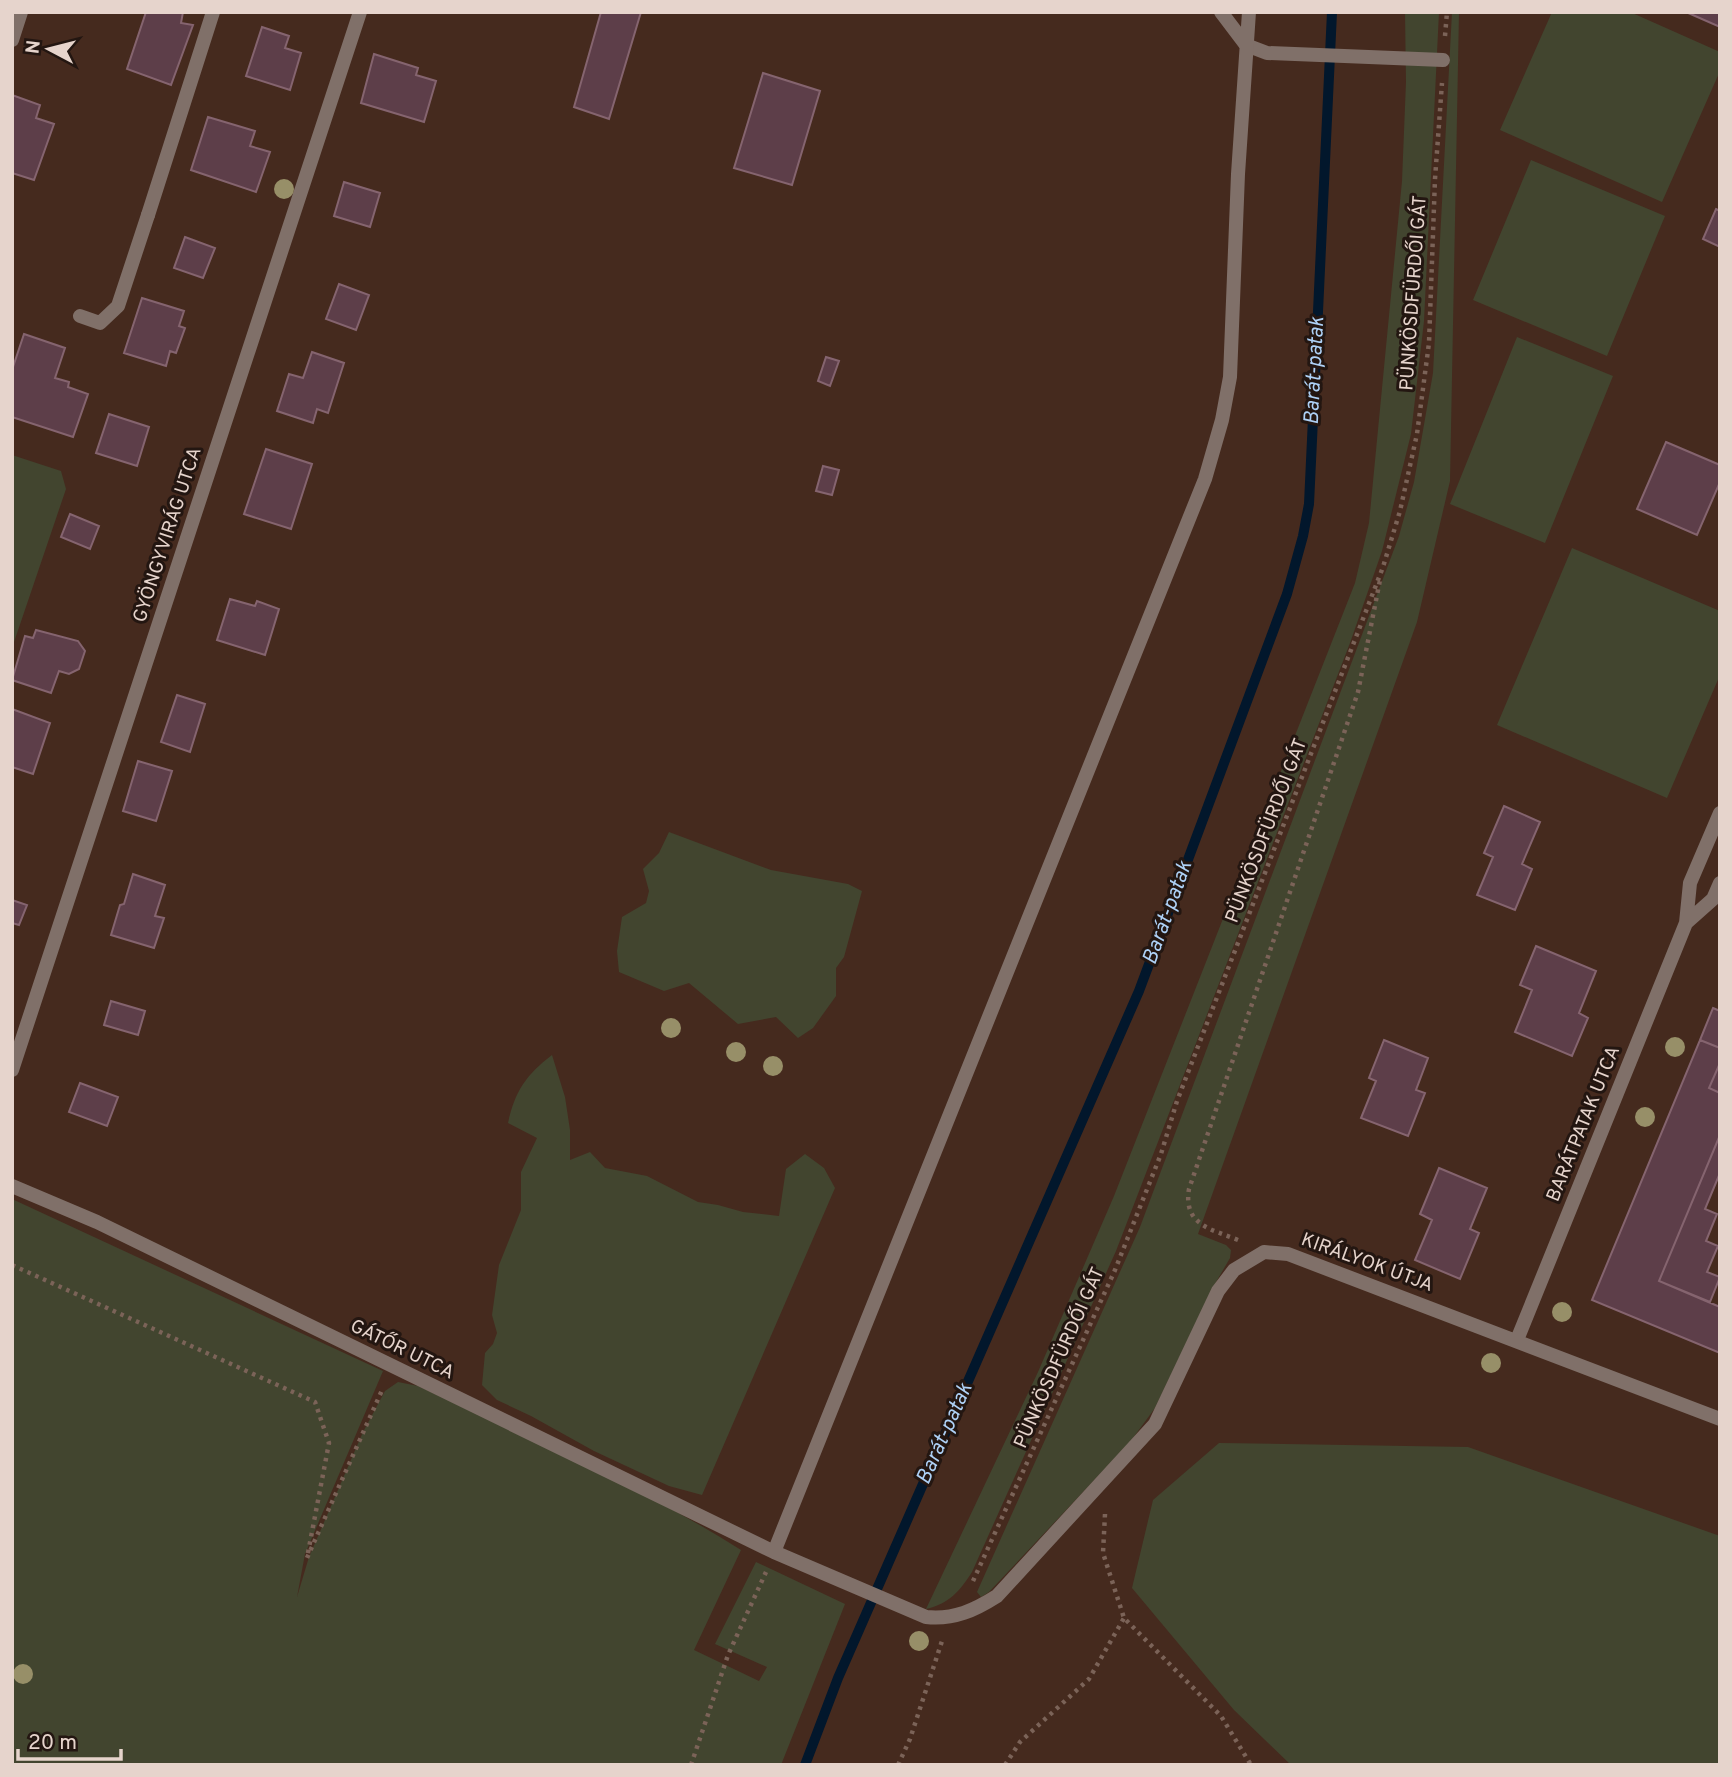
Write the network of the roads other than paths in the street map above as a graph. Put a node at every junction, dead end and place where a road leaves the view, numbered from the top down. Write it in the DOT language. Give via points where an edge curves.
graph roads {
  1 [pos="21,12"];
  2 [pos="213,12"];
  3 [pos="360,12"];
  4 [pos="1221,12"];
  5 [pos="1249,12"];
  6 [pos="12,40"];
  7 [pos="1246,45"];
  8 [pos="1443,60"];
  9 [pos="80,316"];
  10 [pos="1720,813"];
  11 [pos="1720,883"];
  12 [pos="1716,905"];
  13 [pos="1686,923"];
  14 [pos="12,1070"];
  15 [pos="12,1186"];
  16 [pos="1517,1340"];
  17 [pos="1720,1419"];
  18 [pos="774,1552"];
  19 [pos="926,1617"];
  1 -- 6 [label="street"];
  2 -- 9 [label="street" via="118,306 100,323"];
  3 -- 14 [label="street, GYÖNGYVIRÁG UTCA"];
  4 -- 7 [label="street"];
  5 -- 7 [label="street"];
  7 -- 8 [label="street" via="1267,53"];
  7 -- 18 [label="street" via="1230,377 1205,479"];
  10 -- 13 [label="street, BARÁTPATAK UTCA" via="1690,883"];
  11 -- 12 [label="street, BARÁTPATAK UTCA"];
  12 -- 13 [label="street, BARÁTPATAK UTCA"];
  13 -- 16 [label="street, BARÁTPATAK UTCA"];
  15 -- 18 [label="street, GÁTŐR UTCA" via="97,1222"];
  16 -- 17 [label="street, KIRÁLYOK ÚTJA"];
  16 -- 19 [label="street, KIRÁLYOK ÚTJA" via="1288,1254 1264,1252 1234,1270 1218,1291 1155,1424 997,1596 977,1609 950,1617"];
  18 -- 19 [label="street, GÁTŐR UTCA"];
}
